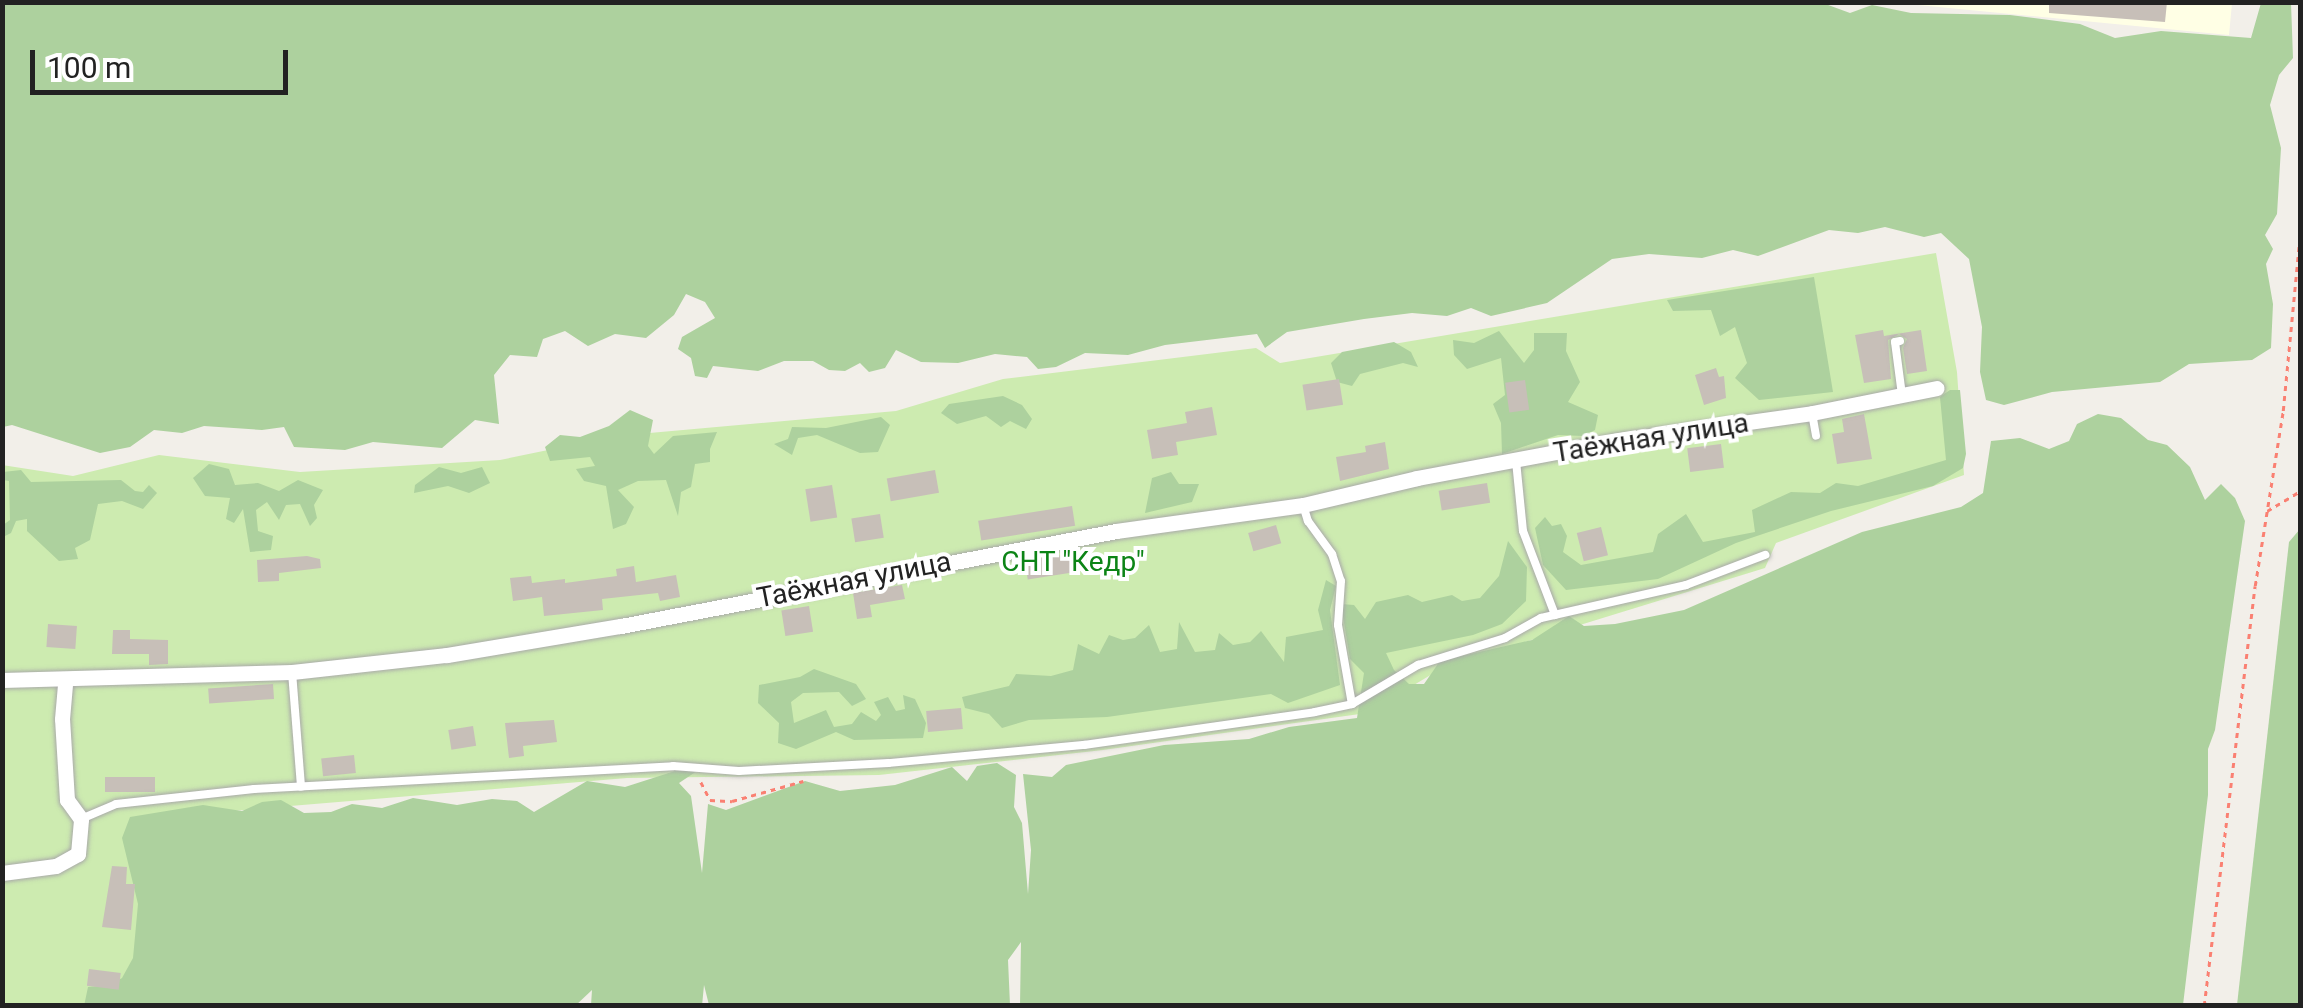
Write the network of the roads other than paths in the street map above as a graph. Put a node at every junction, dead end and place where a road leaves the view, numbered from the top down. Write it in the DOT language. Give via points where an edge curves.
graph roads {
  1 [pos="1900,342"];
  2 [pos="1937,388"];
  3 [pos="1902,395"];
  4 [pos="1812,413"];
  5 [pos="1816,436"];
  6 [pos="1516,460"];
  7 [pos="1303,506"];
  8 [pos="1765,555"];
  9 [pos="1554,615"];
  10 [pos="292,672"];
  11 [pos="2,680"];
  12 [pos="66,682"];
  13 [pos="1352,704"];
  14 [pos="301,787"];
  15 [pos="81,819"];
  16 [pos="2,874"];
  1 -- 3 [label="lane" via="1894,342"];
  2 -- 3 [label="street, Таёжная улица"];
  3 -- 4 [label="street, Таёжная улица"];
  4 -- 5 [label="lane"];
  4 -- 6 [label="street, Таёжная улица"];
  6 -- 7 [label="street, Таёжная улица"];
  6 -- 9 [label="lane" via="1523,531"];
  7 -- 10 [label="street, Таёжная улица" via="1080,537 540,640"];
  7 -- 13 [label="lane" via="1341,581 1338,625"];
  8 -- 9 [label="lane" via="1686,585"];
  9 -- 13 [label="lane" via="1418,665"];
  10 -- 12 [label="street, Таёжная улица"];
  10 -- 14 [label="lane"];
  11 -- 12 [label="street, Таёжная улица"];
  12 -- 15 [label="street" via="67,800"];
  13 -- 14 [label="lane" via="1030,751 775,770 705,766"];
  14 -- 15 [label="lane" via="116,804"];
  15 -- 16 [label="street" via="78,854 70,862"];
}
